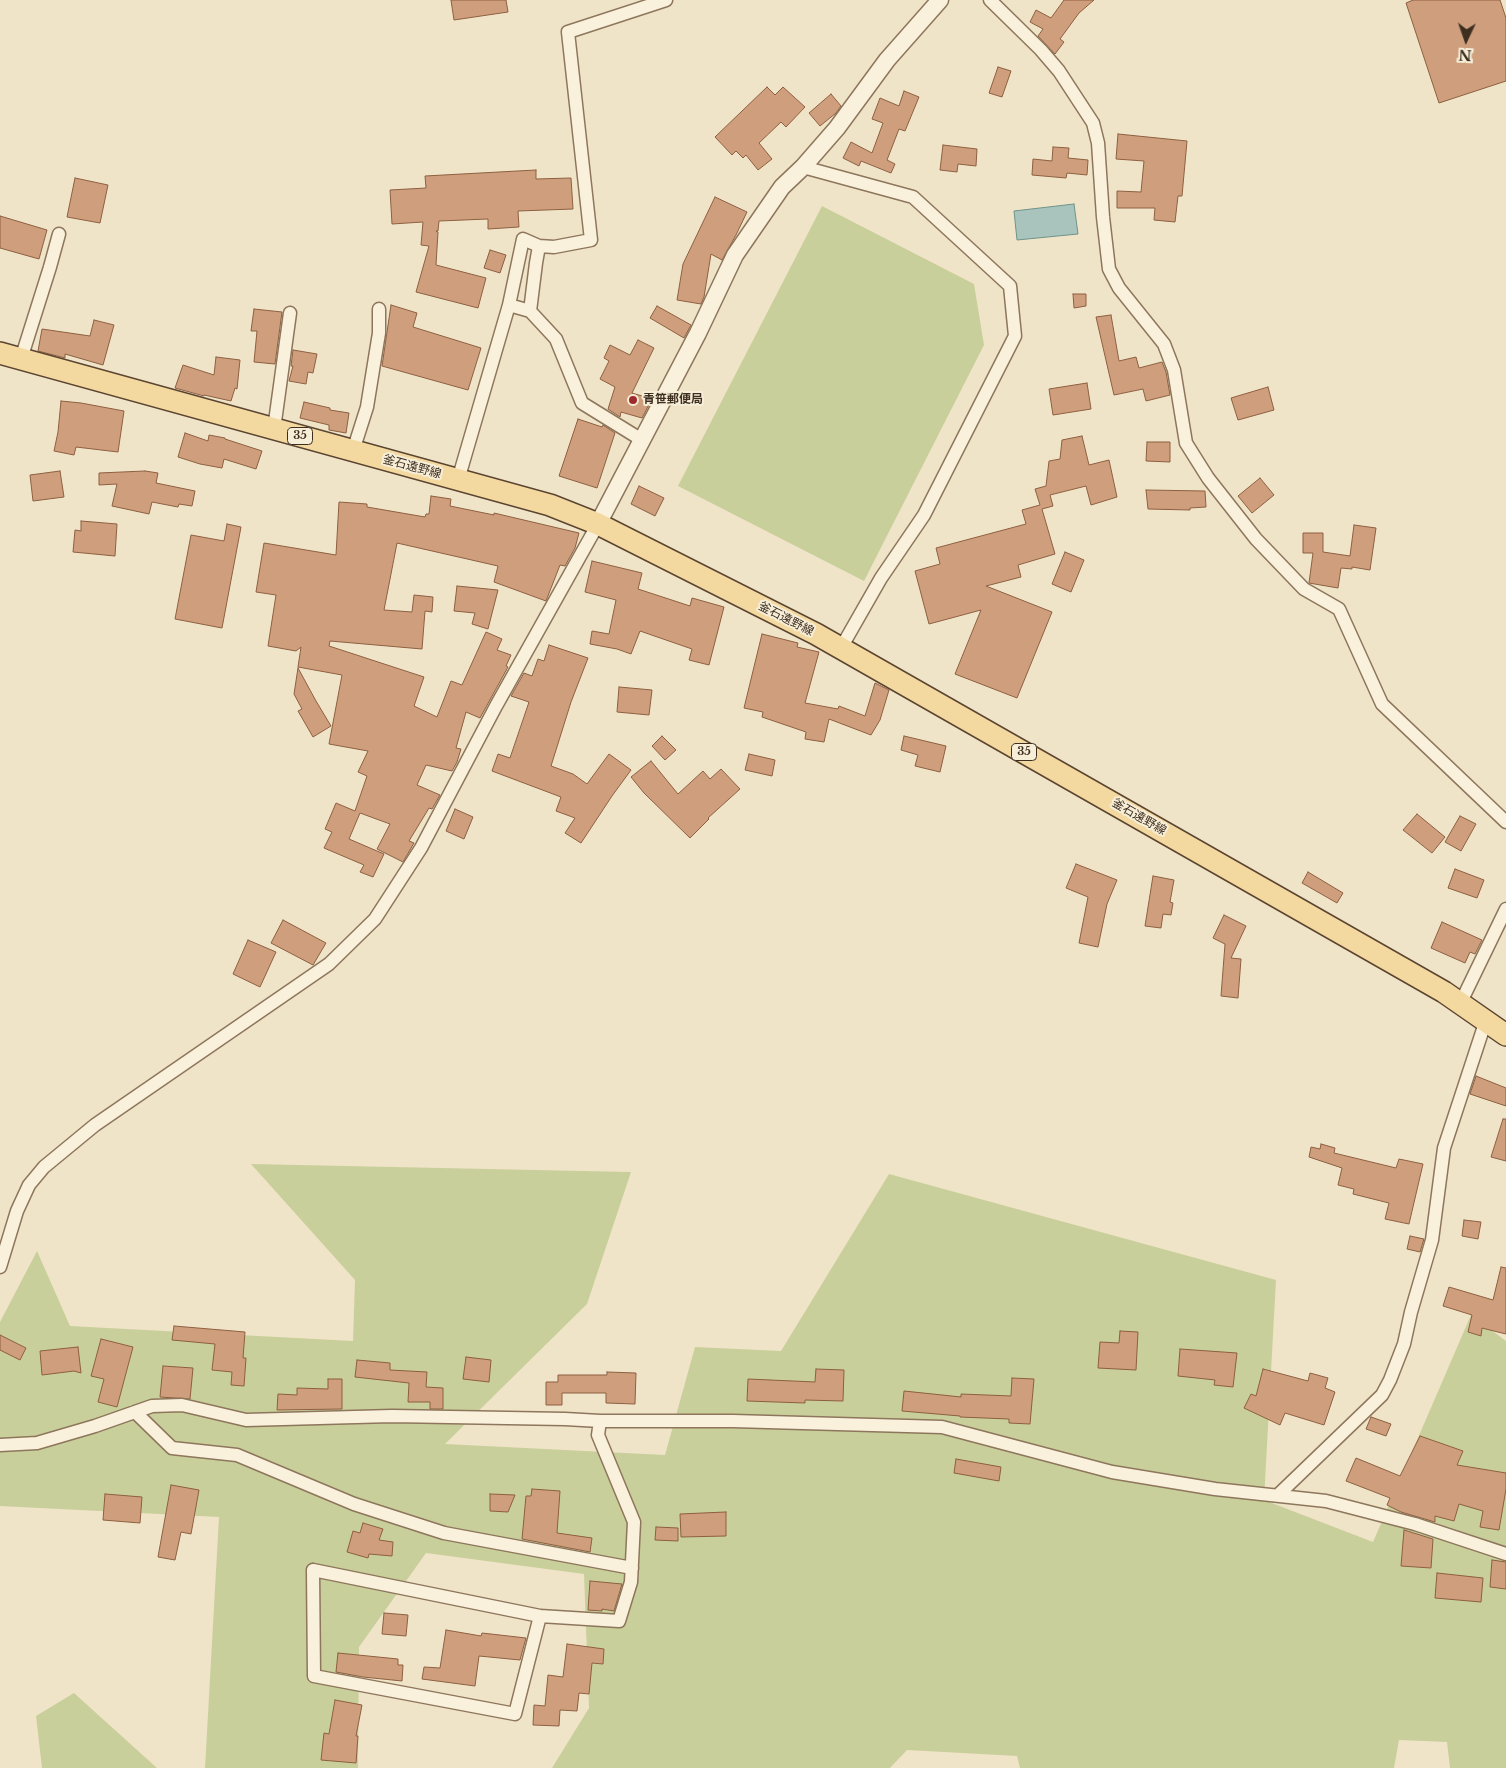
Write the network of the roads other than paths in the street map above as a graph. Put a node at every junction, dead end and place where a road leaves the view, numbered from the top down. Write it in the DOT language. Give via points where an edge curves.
graph roads {
  1 [pos="666,0"];
  2 [pos="940,0"];
  3 [pos="990,0"];
  4 [pos="803,167"];
  5 [pos="59,234"];
  6 [pos="539,246"];
  7 [pos="509,304"];
  8 [pos="379,309"];
  9 [pos="530,311"];
  10 [pos="290,313"];
  11 [pos="0,353"];
  12 [pos="21,359"];
  13 [pos="274,429"];
  14 [pos="642,440"];
  15 [pos="353,451"];
  16 [pos="458,480"];
  17 [pos="598,524"];
  18 [pos="841,648"];
  19 [pos="1506,822"];
  20 [pos="1506,909"];
  21 [pos="1460,1002"];
  22 [pos="1486,1020"];
  23 [pos="1506,1035"];
  24 [pos="0,1267"];
  25 [pos="135,1412"];
  26 [pos="600,1421"];
  27 [pos="0,1445"];
  28 [pos="1278,1495"];
  29 [pos="1506,1554"];
  30 [pos="632,1568"];
  31 [pos="540,1616"];
  1 -- 6 [label="street" via="568,32 591,240 554,247"];
  2 -- 4 [label="street" via="887,60 838,128"];
  3 -- 19 [label="street" via="1059,70 1093,123 1098,143 1110,269 1119,288 1164,344 1174,370 1186,443 1208,478 1256,539 1304,589 1339,610 1382,704"];
  4 -- 14 [label="street" via="782,187 736,255"];
  4 -- 18 [label="street" via="913,197 1010,286 1015,336 924,515 881,578"];
  5 -- 12 [label="street"];
  6 -- 7 [label="street" via="522,239"];
  6 -- 9 [label="street"];
  7 -- 9 [label="street"];
  7 -- 16 [label="street"];
  8 -- 15 [label="street" via="379,333 367,407"];
  9 -- 14 [label="street" via="556,339 582,403"];
  10 -- 13 [label="street"];
  11 -- 12 [label="main road, 釜石遠野線 / 35"];
  12 -- 13 [label="main road, 釜石遠野線 / 35"];
  13 -- 15 [label="main road, 釜石遠野線 / 35"];
  14 -- 17 [label="street"];
  15 -- 16 [label="main road, 釜石遠野線 / 35"];
  16 -- 17 [label="main road, 釜石遠野線 / 35" via="550,505"];
  17 -- 18 [label="main road, 釜石遠野線 / 35"];
  17 -- 24 [label="street" via="421,848 375,919 329,964 95,1125 44,1167 29,1185 17,1211"];
  18 -- 21 [label="main road, 釜石遠野線 / 35"];
  20 -- 21 [label="street"];
  21 -- 22 [label="main road, 釜石遠野線 / 35"];
  22 -- 23 [label="main road, 釜石遠野線 / 35"];
  22 -- 28 [label="street" via="1444,1148 1432,1240 1404,1344 1390,1380 1382,1395"];
  25 -- 26 [label="street" via="152,1406 182,1405 246,1420 392,1416"];
  25 -- 27 [label="street" via="37,1443"];
  25 -- 30 [label="street" via="172,1448 237,1455 354,1504 444,1533"];
  26 -- 28 [label="street" via="942,1427 1112,1472 1215,1489"];
  26 -- 30 [label="street" via="598,1434 634,1522"];
  28 -- 29 [label="street" via="1326,1501 1416,1524"];
  30 -- 31 [label="street" via="619,1621"];
  31 -- 31 [label="street" via="313,1570 314,1676 515,1714"];
}
